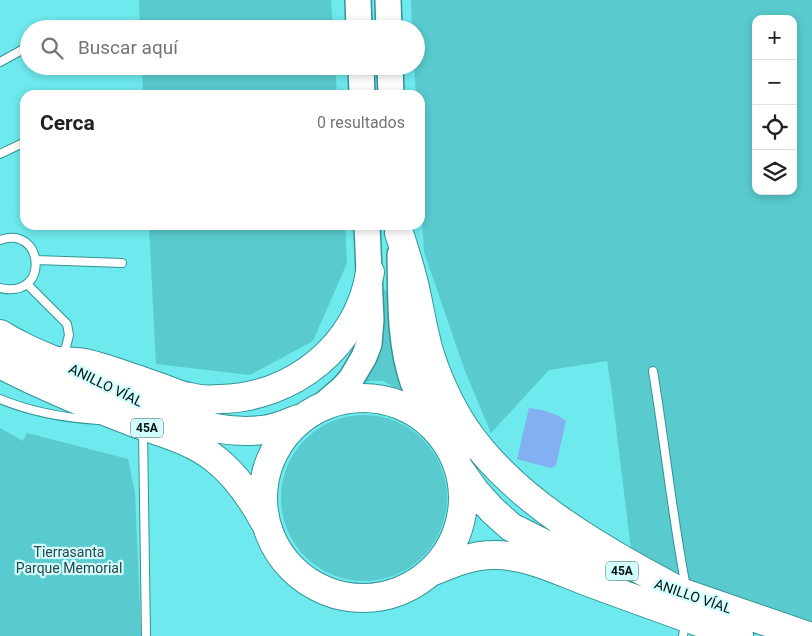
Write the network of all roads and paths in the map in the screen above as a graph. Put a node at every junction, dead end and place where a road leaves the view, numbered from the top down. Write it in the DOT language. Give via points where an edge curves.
graph roads {
  1 [pos="358,0"];
  2 [pos="388,0"];
  3 [pos="359,20"];
  4 [pos="389,20"];
  5 [pos="20,51"];
  6 [pos="0,62"];
  7 [pos="361,75"];
  8 [pos="390,75"];
  9 [pos="362,90"];
  10 [pos="391,90"];
  11 [pos="20,144"];
  12 [pos="0,154"];
  13 [pos="367,230"];
  14 [pos="399,230"];
  15 [pos="399,230"];
  16 [pos="0,240"];
  17 [pos="36,260"];
  18 [pos="122,263"];
  19 [pos="370,272"];
  20 [pos="26,284"];
  21 [pos="0,288"];
  22 [pos="0,334"];
  23 [pos="58,361"];
  24 [pos="0,364"];
  25 [pos="653,371"];
  26 [pos="0,399"];
  27 [pos="312,412"];
  28 [pos="138,424"];
  29 [pos="438,430"];
  30 [pos="460,469"];
  31 [pos="267,526"];
  32 [pos="430,572"];
  33 [pos="693,617"];
  34 [pos="146,636"];
  35 [pos="738,636"];
  36 [pos="808,636"];
  1 -- 3 [label="main road"];
  2 -- 4 [label="main road"];
  5 -- 6 [label="lane"];
  7 -- 9 [label="main road"];
  8 -- 10 [label="main road"];
  11 -- 12 [label="lane"];
  13 -- 19 [label="main road"];
  14 -- 29 [label="main road" via="403,335 409,367 418,395"];
  15 -- 33 [label="highway" via="429,351 456,414 481,450 531,498 617,556"];
  16 -- 17 [label="lane" via="20,239 34,251"];
  17 -- 18 [label="lane"];
  17 -- 20 [label="lane" via="33,278"];
  19 -- 23 [label="highway" via="360,308 338,343 308,371 258,394 231,399 190,398 87,363"];
  19 -- 27 [label="main road" via="371,332 364,357 343,388"];
  20 -- 21 [label="lane" via="9,290"];
  20 -- 23 [label="lane" via="67,324 69,335"];
  22 -- 23 [label="highway, ANILLO VÍAL / 45A"];
  23 -- 27 [label="highway, ANILLO VÍAL / 45A" via="157,410 212,428 239,431 276,428"];
  24 -- 28 [label="highway, ANILLO VÍAL / 45A" via="74,399"];
  25 -- 33 [label="lane" via="678,541"];
  26 -- 28 [label="lane" via="35,411"];
  27 -- 29 [label="highway, ANILLO VÍAL" via="351,398 383,399 413,410"];
  27 -- 31 [label="highway" via="282,438 267,466 262,496"];
  28 -- 31 [label="highway, ANILLO VÍAL / 45A" via="193,445 213,457 246,492"];
  28 -- 34 [label="lane"];
  29 -- 30 [label="highway, ANILLO VÍAL"];
  30 -- 32 [label="highway" via="463,507 458,531 446,554"];
  30 -- 33 [label="highway, ANILLO VÍAL / 45A" via="475,491 511,527"];
  31 -- 32 [label="highway" via="272,540 292,569 309,582 335,594 364,598 385,595 406,588"];
  32 -- 33 [label="highway, ANILLO VÍAL / 45A" via="480,556 516,557"];
  33 -- 35 [label="highway, ANILLO VÍAL / 45A"];
  33 -- 36 [label="highway, ANILLO VÍAL / 45A"];
}
